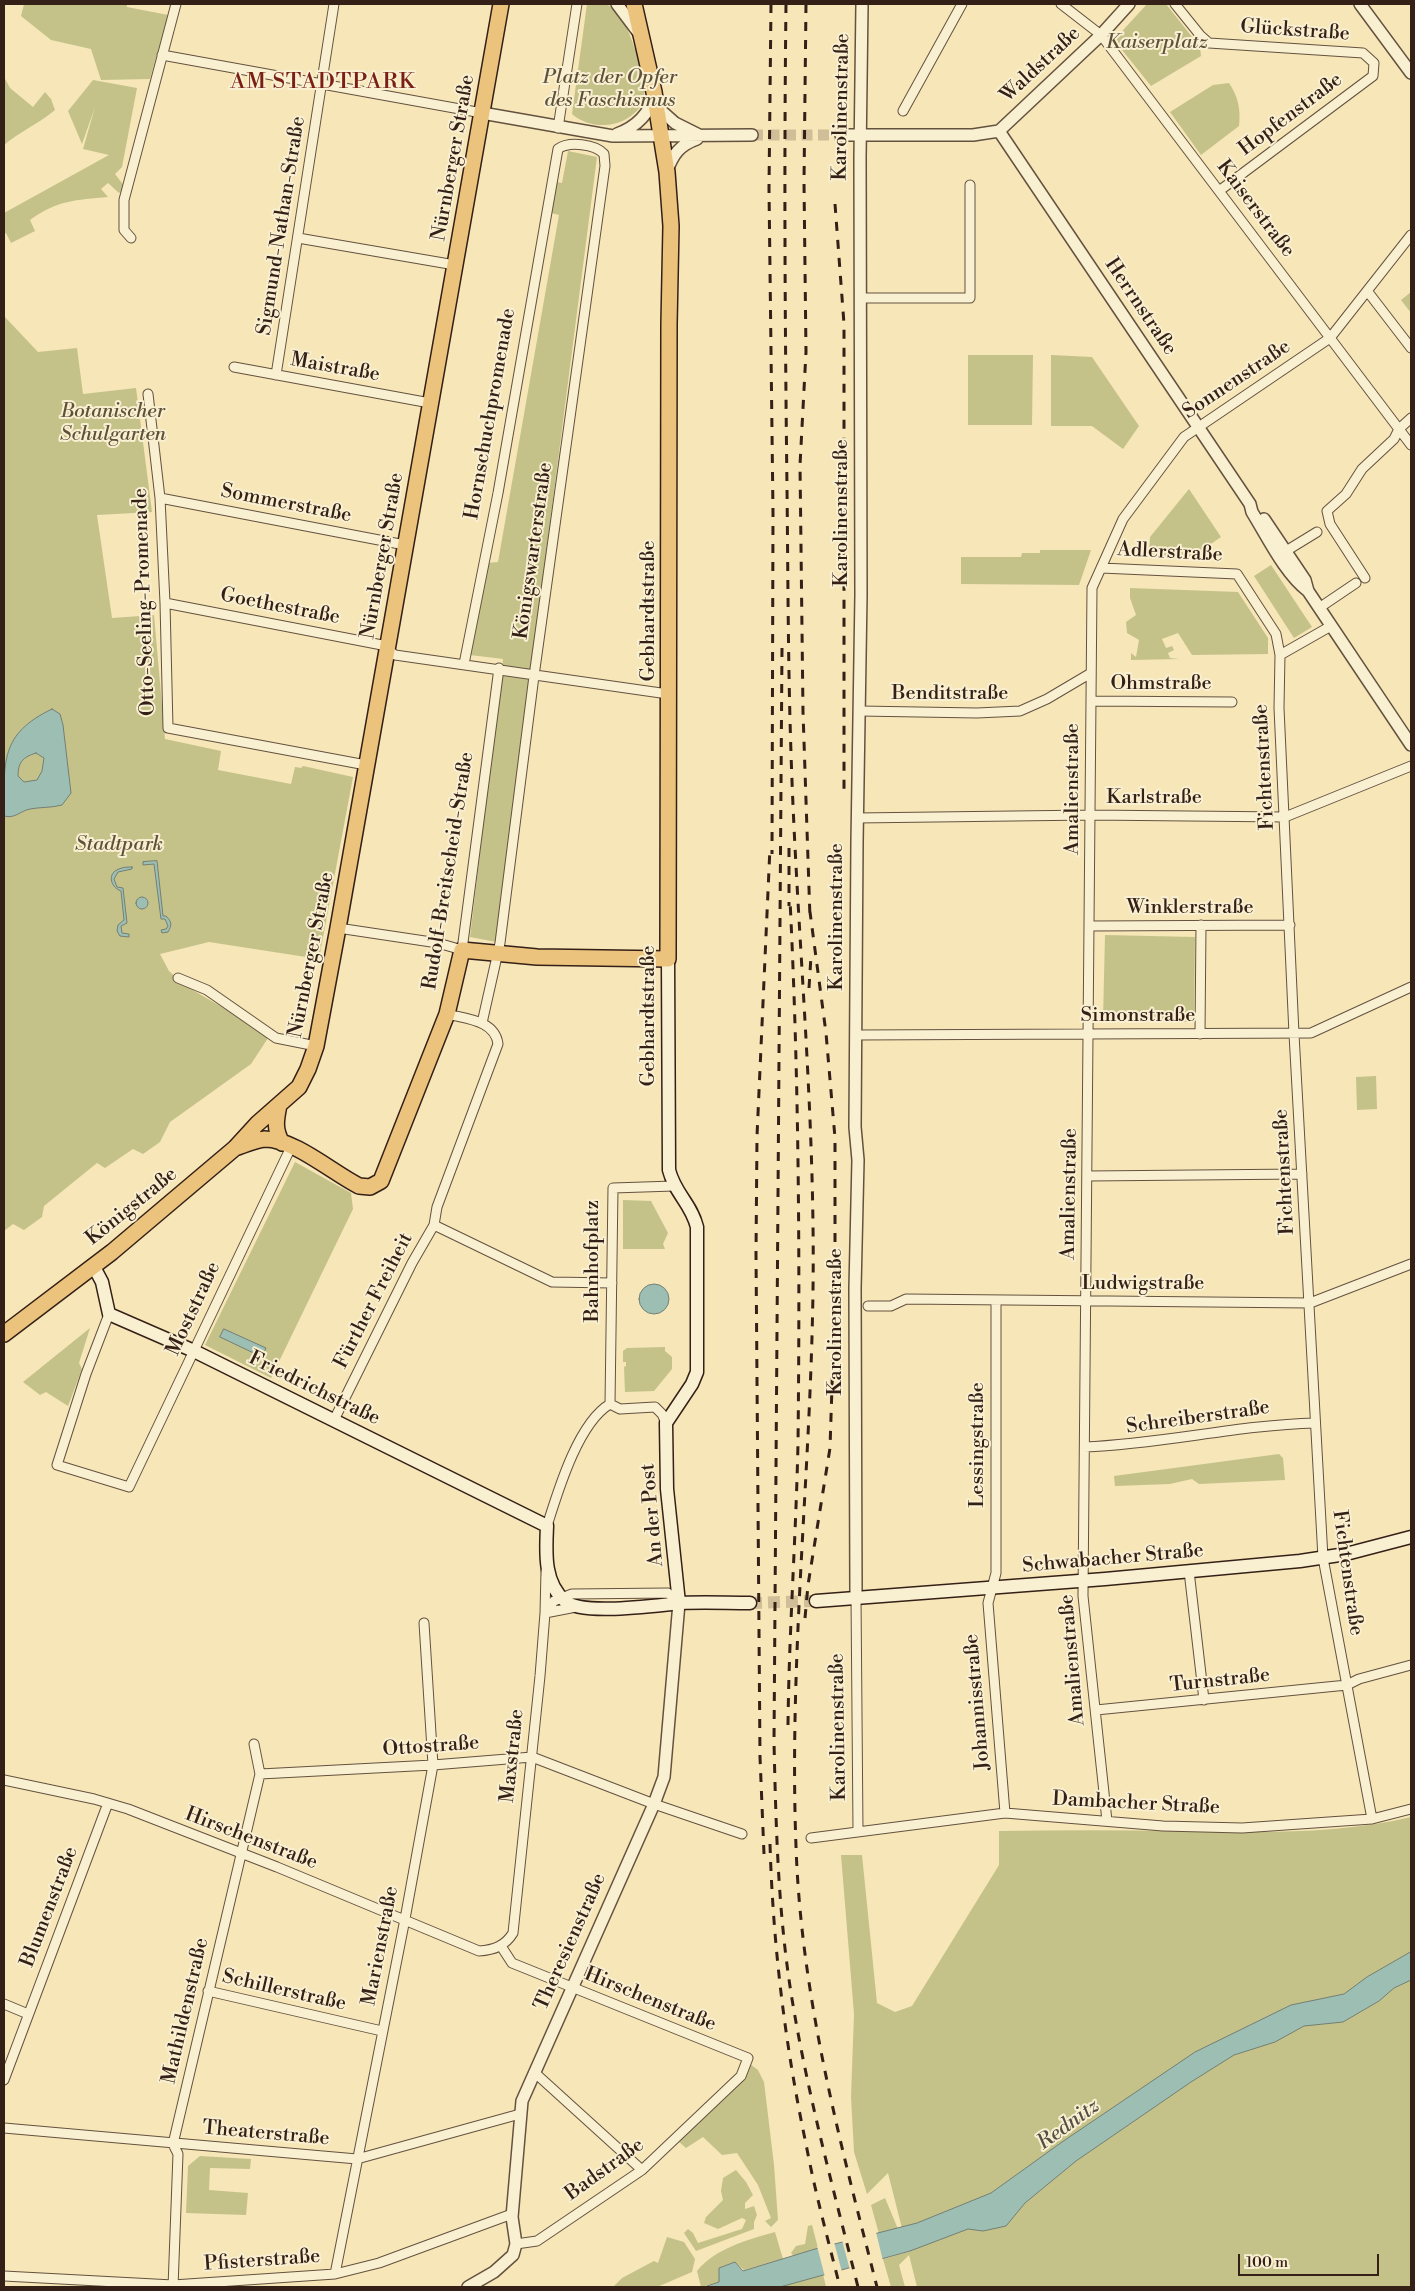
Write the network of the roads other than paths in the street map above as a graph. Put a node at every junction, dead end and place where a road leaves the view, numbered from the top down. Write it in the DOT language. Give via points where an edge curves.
graph roads {
  1 [pos="176,4"];
  2 [pos="334,4"];
  3 [pos="501,4"];
  4 [pos="577,4"];
  5 [pos="617,4"];
  6 [pos="634,4"];
  7 [pos="862,4"];
  8 [pos="962,4"];
  9 [pos="1061,4"];
  10 [pos="1129,4"];
  11 [pos="1175,4"];
  12 [pos="1360,4"];
  13 [pos="1101,35"];
  14 [pos="641,37"];
  15 [pos="162,55"];
  16 [pos="1374,63"];
  17 [pos="1411,73"];
  18 [pos="323,84"];
  19 [pos="656,100"];
  20 [pos="903,111"];
  21 [pos="482,113"];
  22 [pos="558,128"];
  23 [pos="999,131"];
  24 [pos="752,135"];
  25 [pos="841,135"];
  26 [pos="613,136"];
  27 [pos="662,136"];
  28 [pos="861,136"];
  29 [pos="703,137"];
  30 [pos="553,171"];
  31 [pos="667,172"];
  32 [pos="970,185"];
  33 [pos="1219,191"];
  34 [pos="1411,235"];
  35 [pos="131,238"];
  36 [pos="298,238"];
  37 [pos="455,265"];
  38 [pos="1368,292"];
  39 [pos="860,298"];
  40 [pos="1330,338"];
  41 [pos="1411,348"];
  42 [pos="234,367"];
  43 [pos="276,375"];
  44 [pos="148,394"];
  45 [pos="430,404"];
  46 [pos="1411,418"];
  47 [pos="1199,428"];
  48 [pos="1399,428"];
  49 [pos="1411,445"];
  50 [pos="160,498"];
  51 [pos="1250,504"];
  52 [pos="1318,532"];
  53 [pos="405,545"];
  54 [pos="1286,551"];
  55 [pos="1101,568"];
  56 [pos="1237,574"];
  57 [pos="1365,578"];
  58 [pos="1356,584"];
  59 [pos="1308,591"];
  60 [pos="165,603"];
  61 [pos="1319,608"];
  62 [pos="1331,626"];
  63 [pos="387,650"];
  64 [pos="1280,655"];
  65 [pos="464,664"];
  66 [pos="499,668"];
  67 [pos="1091,673"];
  68 [pos="534,676"];
  69 [pos="668,694"];
  70 [pos="1091,701"];
  71 [pos="1232,702"];
  72 [pos="860,711"];
  73 [pos="1411,745"];
  74 [pos="366,764"];
  75 [pos="1411,766"];
  76 [pos="1091,815"];
  77 [pos="1285,817"];
  78 [pos="857,818"];
  79 [pos="1201,925"];
  80 [pos="1290,925"];
  81 [pos="1090,926"];
  82 [pos="338,928"];
  83 [pos="462,950"];
  84 [pos="499,954"];
  85 [pos="668,959"];
  86 [pos="178,978"];
  87 [pos="1411,987"];
  88 [pos="447,1014"];
  89 [pos="482,1023"];
  90 [pos="1088,1034"];
  91 [pos="1200,1034"];
  92 [pos="1294,1034"];
  93 [pos="856,1035"];
  94 [pos="316,1046"];
  95 [pos="279,1105"];
  96 [pos="286,1145"];
  97 [pos="235,1148"];
  98 [pos="1302,1174"];
  99 [pos="1088,1176"];
  100 [pos="674,1186"];
  101 [pos="434,1225"];
  102 [pos="1411,1264"];
  103 [pos="92,1265"];
  104 [pos="612,1283"];
  105 [pos="996,1301"];
  106 [pos="1086,1301"];
  107 [pos="1310,1303"];
  108 [pos="868,1306"];
  109 [pos="109,1314"];
  110 [pos="4,1334"];
  111 [pos="194,1351"];
  112 [pos="610,1404"];
  113 [pos="334,1420"];
  114 [pos="666,1423"];
  115 [pos="1315,1423"];
  116 [pos="1085,1447"];
  117 [pos="547,1526"];
  118 [pos="1411,1537"];
  119 [pos="1323,1558"];
  120 [pos="546,1565"];
  121 [pos="1189,1571"];
  122 [pos="1084,1581"];
  123 [pos="991,1588"];
  124 [pos="561,1597"];
  125 [pos="856,1598"];
  126 [pos="816,1601"];
  127 [pos="679,1603"];
  128 [pos="750,1604"];
  129 [pos="576,1607"];
  130 [pos="545,1613"];
  131 [pos="424,1623"];
  132 [pos="1411,1666"];
  133 [pos="1347,1686"];
  134 [pos="1204,1700"];
  135 [pos="1096,1710"];
  136 [pos="254,1744"];
  137 [pos="532,1757"];
  138 [pos="433,1765"];
  139 [pos="260,1774"];
  140 [pos="4,1780"];
  141 [pos="108,1803"];
  142 [pos="654,1804"];
  143 [pos="1411,1809"];
  144 [pos="1005,1813"];
  145 [pos="1372,1819"];
  146 [pos="1107,1822"];
  147 [pos="858,1831"];
  148 [pos="742,1834"];
  149 [pos="810,1838"];
  150 [pos="242,1853"];
  151 [pos="405,1919"];
  152 [pos="501,1946"];
  153 [pos="572,1987"];
  154 [pos="208,1991"];
  155 [pos="4,2004"];
  156 [pos="28,2014"];
  157 [pos="382,2031"];
  158 [pos="748,2058"];
  159 [pos="534,2072"];
  160 [pos="4,2080"];
  161 [pos="520,2114"];
  162 [pos="4,2128"];
  163 [pos="173,2144"];
  164 [pos="357,2159"];
  165 [pos="642,2170"];
  166 [pos="512,2214"];
  167 [pos="516,2244"];
  168 [pos="335,2274"];
  169 [pos="4,2276"];
  170 [pos="173,2286"];
  171 [pos="468,2287"];
  1 -- 15 [label="street"];
  2 -- 18 [label="street, Sigmund-Nathan-Straße"];
  3 -- 21 [label="main road, Nürnberger Straße"];
  4 -- 22 [label="street"];
  5 -- 14 [label="street"];
  6 -- 14 [label="main road"];
  7 -- 28 [label="street, Karolinenstraße"];
  8 -- 20 [label="street"];
  9 -- 13 [label="street, Kaiserstraße"];
  10 -- 13 [label="street, Waldstraße"];
  11 -- 16 [label="street, Glückstraße" via="1209,43 1363,53"];
  12 -- 17 [label="street"];
  13 -- 23 [label="street, Waldstraße"];
  13 -- 33 [label="street, Kaiserstraße"];
  14 -- 19 [label="main road, Gebhardtstraße"];
  15 -- 18 [label="street"];
  15 -- 35 [label="street" via="124,200 124,230"];
  16 -- 33 [label="street, Hopfenstraße" via="1373,76"];
  18 -- 21 [label="street"];
  18 -- 36 [label="street, Sigmund-Nathan-Straße"];
  19 -- 26 [label="street" via="642,119"];
  19 -- 27 [label="main road, Gebhardtstraße"];
  19 -- 29 [label="street" via="675,123"];
  21 -- 22 [label="street"];
  21 -- 37 [label="main road, Nürnberger Straße"];
  22 -- 26 [label="street"];
  23 -- 28 [label="street" via="974,135"];
  23 -- 47 [label="street, Herrnstraße"];
  24 -- 29 [label="street"];
  25 -- 28 [label="street"];
  26 -- 27 [label="street"];
  27 -- 29 [label="street"];
  27 -- 31 [label="main road, Gebhardtstraße"];
  28 -- 39 [label="street, Karolinenstraße"];
  29 -- 31 [label="street" via="679,148"];
  30 -- 65 [label="street, Hornschuchpromenade" via="505,454"];
  30 -- 68 [label="street, Königswarterstraße" via="558,148 563,145 600,149 604,154 605,166"];
  31 -- 69 [label="main road, Gebhardtstraße" via="671,226"];
  32 -- 39 [label="street" via="970,298"];
  33 -- 40 [label="street, Kaiserstraße"];
  34 -- 38 [label="street, Sonnenstraße"];
  36 -- 37 [label="street"];
  36 -- 43 [label="street, Sigmund-Nathan-Straße"];
  37 -- 45 [label="main road, Nürnberger Straße"];
  38 -- 40 [label="street, Sonnenstraße"];
  38 -- 41 [label="street"];
  39 -- 72 [label="street, Karolinenstraße"];
  40 -- 47 [label="street, Sonnenstraße"];
  40 -- 48 [label="street, Kaiserstraße"];
  42 -- 43 [label="street, Maistraße"];
  43 -- 45 [label="street, Maistraße"];
  44 -- 50 [label="street, Otto-Seeling-Promenade"];
  45 -- 53 [label="main road, Nürnberger Straße"];
  46 -- 48 [label="street"];
  47 -- 51 [label="street, Herrnstraße"];
  47 -- 55 [label="street, Sonnenstraße" via="1184,437 1123,519"];
  48 -- 49 [label="street, Kaiserstraße"];
  48 -- 57 [label="street" via="1394,439 1362,469 1346,494 1327,511 1330,524"];
  50 -- 53 [label="street, Sommerstraße"];
  50 -- 60 [label="street, Otto-Seeling-Promenade"];
  51 -- 54 [label="street, Herrnstraße" via="1257,508"];
  51 -- 59 [label="street, Herrnstraße" via="1282,561 1298,584"];
  52 -- 54 [label="street"];
  53 -- 63 [label="main road, Nürnberger Straße"];
  54 -- 59 [label="street, Herrnstraße" via="1305,580"];
  55 -- 56 [label="street, Adlerstraße"];
  55 -- 67 [label="street, Amalienstraße" via="1092,588"];
  56 -- 64 [label="street, Fichtenstraße" via="1276,634"];
  58 -- 61 [label="street"];
  59 -- 61 [label="street, Herrnstraße"];
  60 -- 63 [label="street, Goethestraße" via="382,645"];
  60 -- 74 [label="street, Otto-Seeling-Promenade" via="168,728"];
  61 -- 62 [label="street, Herrnstraße"];
  62 -- 64 [label="street"];
  62 -- 73 [label="street, Herrnstraße"];
  63 -- 65 [label="street, Goethestraße" via="395,655"];
  63 -- 74 [label="main road, Nürnberger Straße"];
  64 -- 77 [label="street, Fichtenstraße" via="1279,708"];
  65 -- 66 [label="street, Goethestraße"];
  66 -- 68 [label="street, Goethestraße"];
  66 -- 83 [label="street, Rudolf-Breitscheid-Straße"];
  67 -- 70 [label="street, Amalienstraße"];
  67 -- 72 [label="street, Benditstraße" via="1047,699 1014,712"];
  68 -- 69 [label="street, Goethestraße"];
  68 -- 84 [label="street, Königswarterstraße"];
  69 -- 85 [label="main road, Gebhardtstraße"];
  70 -- 71 [label="street, Ohmstraße"];
  70 -- 76 [label="street, Amalienstraße"];
  72 -- 78 [label="street, Karolinenstraße"];
  74 -- 82 [label="main road, Nürnberger Straße"];
  75 -- 77 [label="street, Karlstraße"];
  76 -- 77 [label="street, Karlstraße"];
  76 -- 78 [label="street, Karlstraße"];
  76 -- 81 [label="street, Amalienstraße"];
  77 -- 80 [label="street, Fichtenstraße"];
  78 -- 93 [label="street, Karolinenstraße"];
  79 -- 80 [label="street, Winklerstraße"];
  79 -- 81 [label="street, Winklerstraße"];
  79 -- 91 [label="street"];
  80 -- 92 [label="street, Fichtenstraße"];
  81 -- 90 [label="street, Amalienstraße"];
  82 -- 83 [label="street" via="438,943"];
  82 -- 94 [label="main road, Nürnberger Straße"];
  83 -- 84 [label="main road"];
  83 -- 88 [label="main road, Rudolf-Breitscheid-Straße"];
  84 -- 85 [label="main road"];
  84 -- 89 [label="street, Königswarterstraße"];
  85 -- 100 [label="main road, Gebhardtstraße" via="669,1170"];
  86 -- 94 [label="street" via="207,990 276,1038"];
  87 -- 92 [label="street, Simonstraße" via="1311,1034"];
  88 -- 89 [label="street"];
  88 -- 96 [label="main road, Rudolf-Breitscheid-Straße" via="385,1175 370,1186 355,1184"];
  89 -- 101 [label="street" via="495,1033 498,1044"];
  90 -- 91 [label="street, Simonstraße"];
  90 -- 93 [label="street, Simonstraße"];
  90 -- 99 [label="street, Amalienstraße"];
  91 -- 92 [label="street, Simonstraße"];
  92 -- 98 [label="street, Fichtenstraße"];
  93 -- 125 [label="street, Karolinenstraße"];
  94 -- 95 [label="main road, Nürnberger Straße" via="298,1087"];
  95 -- 96 [label="main road" via="275,1123 277,1134"];
  95 -- 97 [label="main road, Königstraße"];
  96 -- 97 [label="main road" via="275,1140 258,1140"];
  96 -- 111 [label="street, Moststraße"];
  97 -- 103 [label="main road, Königstraße"];
  98 -- 99 [label="street"];
  98 -- 107 [label="street, Fichtenstraße"];
  99 -- 106 [label="street, Amalienstraße"];
  100 -- 104 [label="street, Bahnhofplatz" via="612,1188"];
  100 -- 114 [label="main road" via="693,1212 697,1227 696,1372 692,1384"];
  101 -- 104 [label="street" via="552,1282"];
  101 -- 113 [label="street, Fürther Freiheit"];
  102 -- 107 [label="street, Ludwigstraße"];
  103 -- 109 [label="main road" via="102,1282"];
  103 -- 110 [label="main road, Königstraße"];
  104 -- 112 [label="street, Bahnhofplatz"];
  105 -- 106 [label="street, Ludwigstraße"];
  105 -- 108 [label="street, Ludwigstraße" via="906,1299 891,1306"];
  105 -- 123 [label="street, Lessingstraße" via="996,1573"];
  106 -- 107 [label="street, Ludwigstraße"];
  106 -- 116 [label="street, Amalienstraße"];
  107 -- 115 [label="street, Fichtenstraße"];
  109 -- 111 [label="main road, Friedrichstraße"];
  109 -- 111 [label="street, Moststraße" via="57,1465 129,1487"];
  111 -- 113 [label="main road, Friedrichstraße"];
  112 -- 114 [label="street" via="620,1409 655,1407"];
  112 -- 117 [label="street, Maxstraße" via="592,1420 577,1449 559,1488"];
  113 -- 117 [label="main road, Friedrichstraße"];
  114 -- 127 [label="main road, An der Post" via="668,1489"];
  115 -- 116 [label="street, Schreiberstraße" via="1272,1424 1127,1446"];
  115 -- 119 [label="street, Fichtenstraße"];
  116 -- 122 [label="street, Amalienstraße"];
  117 -- 120 [label="main road, Maxstraße"];
  118 -- 119 [label="main road, Schwabacher Straße"];
  119 -- 121 [label="main road, Schwabacher Straße"];
  119 -- 133 [label="street, Fichtenstraße"];
  120 -- 124 [label="main road, Maxstraße"];
  120 -- 130 [label="street, Maxstraße"];
  121 -- 122 [label="main road, Schwabacher Straße"];
  121 -- 134 [label="street"];
  122 -- 123 [label="main road, Schwabacher Straße"];
  122 -- 135 [label="street, Amalienstraße"];
  123 -- 125 [label="main road, Schwabacher Straße"];
  123 -- 144 [label="street, Johannisstraße" via="988,1603"];
  124 -- 127 [label="street" via="572,1594 668,1593"];
  124 -- 129 [label="main road"];
  124 -- 130 [label="street"];
  125 -- 126 [label="main road, Schwabacher Straße"];
  125 -- 147 [label="street, Karolinenstraße"];
  127 -- 128 [label="main road"];
  127 -- 129 [label="main road"];
  127 -- 142 [label="street, Theresienstraße" via="664,1777"];
  129 -- 130 [label="street"];
  130 -- 137 [label="street, Maxstraße"];
  131 -- 138 [label="street, Marienstraße"];
  132 -- 133 [label="street" via="1359,1679"];
  133 -- 134 [label="street, Turnstraße"];
  133 -- 145 [label="street, Fichtenstraße"];
  134 -- 135 [label="street, Turnstraße"];
  135 -- 146 [label="street, Amalienstraße"];
  136 -- 139 [label="street, Mathildenstraße"];
  137 -- 138 [label="street, Ottostraße"];
  137 -- 142 [label="street, Ottostraße"];
  137 -- 152 [label="street, Maxstraße" via="513,1932"];
  138 -- 139 [label="street, Ottostraße"];
  138 -- 151 [label="street, Marienstraße"];
  139 -- 150 [label="street, Mathildenstraße"];
  140 -- 141 [label="street, Hirschenstraße"];
  141 -- 150 [label="street, Hirschenstraße"];
  141 -- 156 [label="street, Blumenstraße"];
  142 -- 148 [label="street, Ottostraße"];
  142 -- 153 [label="street, Theresienstraße"];
  143 -- 145 [label="street, Dambacher Straße"];
  144 -- 146 [label="street, Dambacher Straße"];
  144 -- 147 [label="street, Dambacher Straße"];
  145 -- 146 [label="street, Dambacher Straße" via="1242,1828"];
  147 -- 149 [label="street"];
  150 -- 151 [label="street, Hirschenstraße"];
  150 -- 154 [label="street, Mathildenstraße"];
  151 -- 152 [label="street, Hirschenstraße" via="479,1951"];
  151 -- 157 [label="street, Marienstraße"];
  152 -- 153 [label="street, Hirschenstraße" via="512,1963"];
  153 -- 158 [label="street, Hirschenstraße"];
  153 -- 159 [label="street, Theresienstraße"];
  154 -- 157 [label="street, Schillerstraße"];
  154 -- 163 [label="street, Mathildenstraße"];
  155 -- 156 [label="street"];
  156 -- 160 [label="street, Blumenstraße"];
  157 -- 164 [label="street, Marienstraße"];
  158 -- 165 [label="street, Badstraße" via="741,2076"];
  159 -- 161 [label="street, Theresienstraße"];
  159 -- 165 [label="street"];
  161 -- 164 [label="street, Theaterstraße"];
  161 -- 166 [label="street, Theresienstraße"];
  162 -- 163 [label="street, Theaterstraße"];
  163 -- 164 [label="street, Theaterstraße"];
  163 -- 170 [label="street, Mathildenstraße" via="178,2154"];
  164 -- 168 [label="street, Marienstraße"];
  165 -- 167 [label="street, Badstraße" via="536,2241"];
  166 -- 167 [label="street, Theresienstraße"];
  166 -- 168 [label="street, Pfisterstraße" via="388,2260"];
  167 -- 171 [label="street" via="506,2263"];
  168 -- 170 [label="street, Pfisterstraße"];
  169 -- 170 [label="street, Pfisterstraße"];
}
